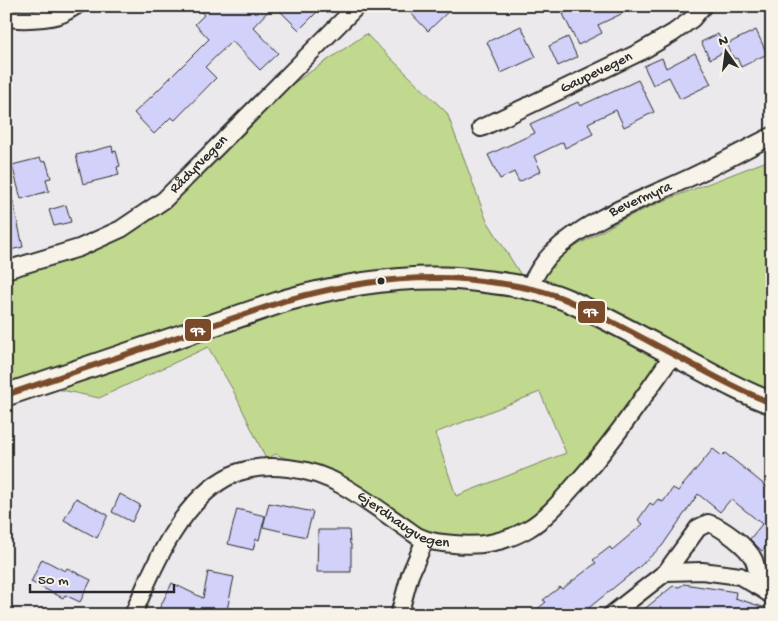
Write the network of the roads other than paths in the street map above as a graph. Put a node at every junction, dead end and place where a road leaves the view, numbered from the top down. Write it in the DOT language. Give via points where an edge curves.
graph roads {
  1 [pos="76,6"];
  2 [pos="357,6"];
  3 [pos="702,6"];
  4 [pos="6,17"];
  5 [pos="481,128"];
  6 [pos="772,136"];
  7 [pos="6,270"];
  8 [pos="529,288"];
  9 [pos="674,355"];
  10 [pos="6,395"];
  11 [pos="772,403"];
  12 [pos="425,540"];
  13 [pos="666,572"];
  14 [pos="768,593"];
  15 [pos="133,615"];
  16 [pos="399,615"];
  17 [pos="610,615"];
  1 -- 4 [label="street" via="60,15 33,19"];
  2 -- 7 [label="street, Rådyrvegen" via="164,200 121,229 79,248"];
  3 -- 5 [label="street, Gaupevegen" via="692,19 640,52"];
  6 -- 8 [label="street, Bevermyra" via="583,229 552,253 534,275"];
  8 -- 9 [label="street" via="567,300"];
  8 -- 10 [label="street" via="420,278 312,293"];
  9 -- 11 [label="street"];
  9 -- 12 [label="street, Gjerdhaugvegen" via="586,473 542,519 519,534 496,542 460,545"];
  12 -- 15 [label="street, Gjerdhaugvegen" via="344,486 319,475 280,467 238,472 202,495 177,526"];
  12 -- 16 [label="street" via="410,575"];
  13 -- 14 [label="street" via="702,571 740,576"];
  13 -- 14 [label="street" via="698,528 708,523 737,541 750,554 758,581"];
  13 -- 17 [label="street"];
}
